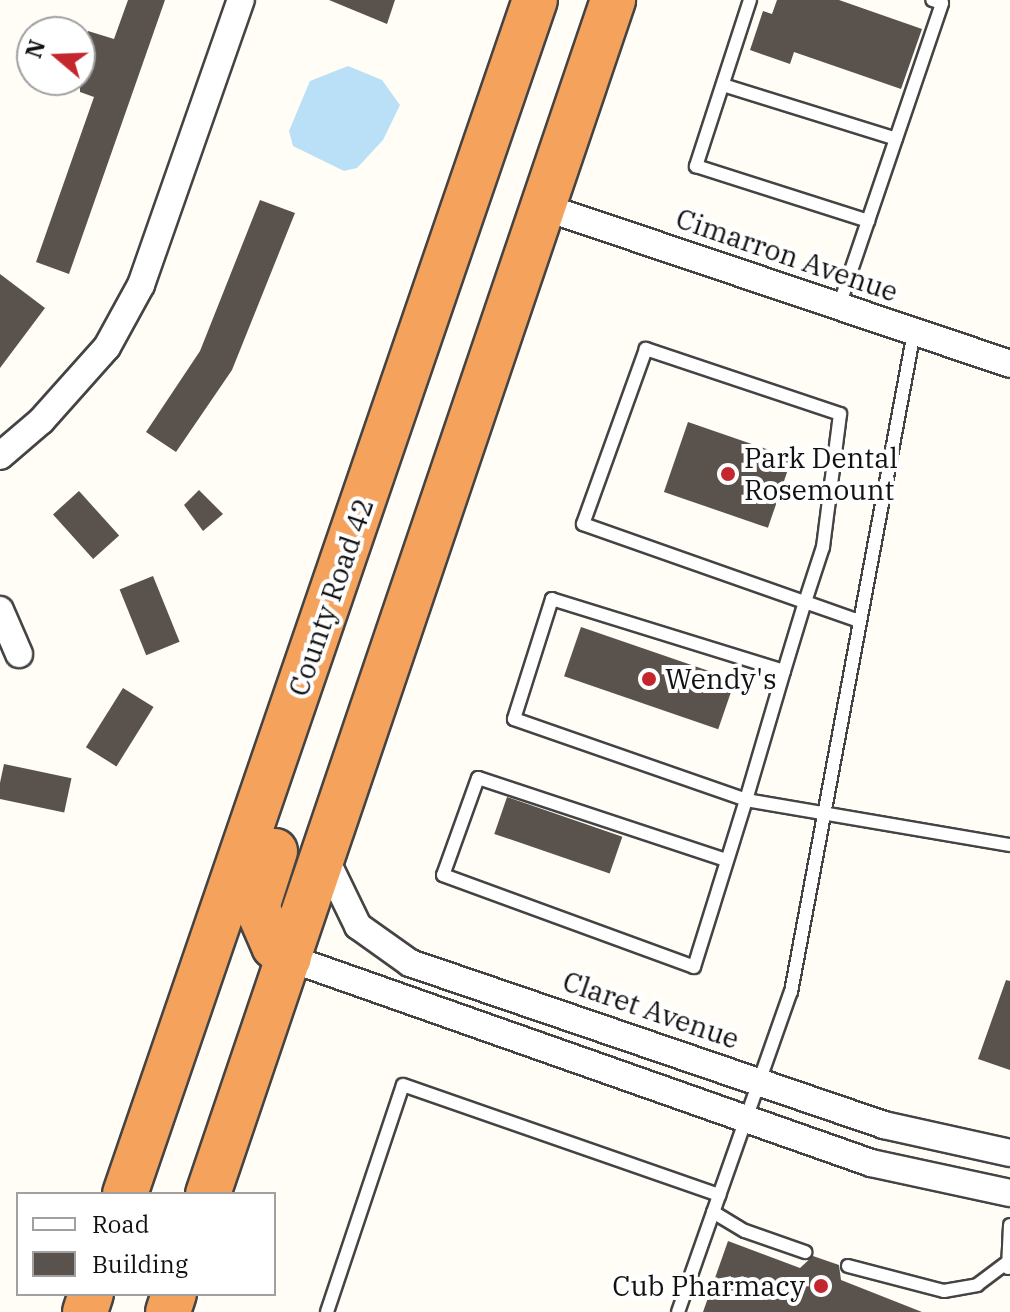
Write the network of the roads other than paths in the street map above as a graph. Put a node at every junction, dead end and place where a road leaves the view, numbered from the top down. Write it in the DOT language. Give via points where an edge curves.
graph roads {
  1 [pos="241,0"];
  2 [pos="535,0"];
  3 [pos="613,0"];
  4 [pos="750,0"];
  5 [pos="932,0"];
  6 [pos="723,85"];
  7 [pos="896,139"];
  8 [pos="544,207"];
  9 [pos="868,221"];
  10 [pos="839,306"];
  11 [pos="914,332"];
  12 [pos="1010,364"];
  13 [pos="0,456"];
  14 [pos="375,472"];
  15 [pos="805,602"];
  16 [pos="0,610"];
  17 [pos="859,621"];
  18 [pos="19,654"];
  19 [pos="784,671"];
  20 [pos="746,800"];
  21 [pos="823,814"];
  22 [pos="1010,845"];
  23 [pos="324,856"];
  24 [pos="726,860"];
  25 [pos="289,958"];
  26 [pos="758,1079"];
  27 [pos="744,1119"];
  28 [pos="1010,1153"];
  29 [pos="126,1192"];
  30 [pos="209,1192"];
  31 [pos="1010,1193"];
  32 [pos="719,1195"];
  33 [pos="713,1212"];
  34 [pos="1010,1225"];
  35 [pos="805,1252"];
  36 [pos="848,1266"];
  37 [pos="1007,1268"];
  38 [pos="327,1312"];
  39 [pos="678,1312"];
  1 -- 13 [label="street" via="141,285 107,347 41,421"];
  2 -- 14 [label="highway, County Road 42"];
  3 -- 8 [label="highway"];
  4 -- 6 [label="lane"];
  5 -- 7 [label="lane" via="942,3"];
  6 -- 7 [label="lane"];
  6 -- 9 [label="lane" via="696,166"];
  7 -- 9 [label="lane"];
  8 -- 10 [label="street, Cimarron Avenue"];
  8 -- 23 [label="highway"];
  9 -- 10 [label="lane"];
  10 -- 11 [label="street, Cimarron Avenue"];
  11 -- 12 [label="street, Cimarron Avenue"];
  11 -- 17 [label="lane"];
  14 -- 25 [label="highway" via="390,504 386,530 257,907 274,946"];
  14 -- 29 [label="highway, County Road 42"];
  15 -- 15 [label="lane" via="583,524 646,349 840,414 823,547"];
  15 -- 17 [label="lane"];
  15 -- 19 [label="lane"];
  16 -- 18 [label="street"];
  17 -- 21 [label="lane"];
  19 -- 20 [label="lane"];
  19 -- 20 [label="lane" via="552,599 514,719"];
  20 -- 21 [label="lane"];
  20 -- 24 [label="lane"];
  21 -- 22 [label="lane"];
  21 -- 26 [label="lane" via="791,992"];
  23 -- 25 [label="highway"];
  23 -- 26 [label="street, Claret Avenue" via="358,926 390,954"];
  24 -- 24 [label="lane" via="694,967 443,875 478,778"];
  25 -- 27 [label="street"];
  25 -- 30 [label="highway"];
  26 -- 27 [label="lane"];
  26 -- 28 [label="street, Claret Avenue" via="913,1134"];
  27 -- 31 [label="street" via="900,1172"];
  27 -- 32 [label="lane"];
  32 -- 33 [label="lane"];
  32 -- 38 [label="lane" via="403,1085"];
  33 -- 35 [label="lane" via="745,1231"];
  33 -- 39 [label="lane"];
  34 -- 37 [label="lane"];
  36 -- 37 [label="lane" via="944,1291 977,1285"];
}
